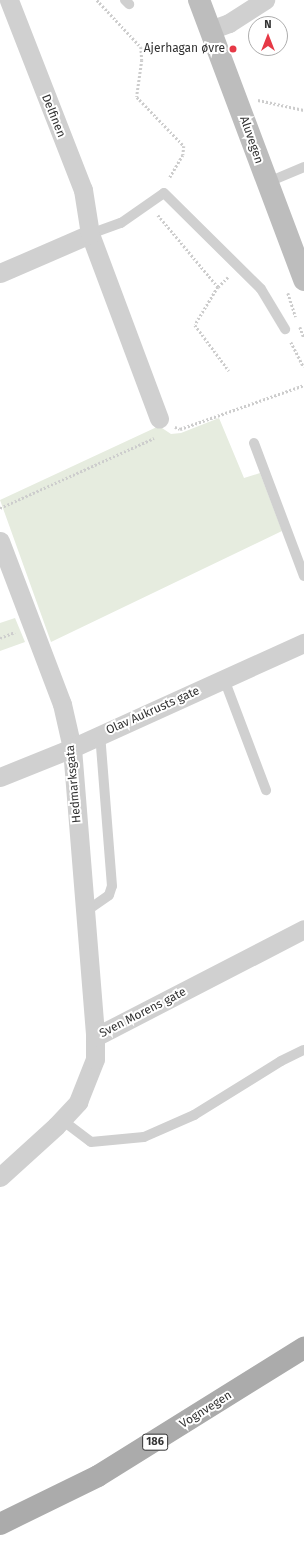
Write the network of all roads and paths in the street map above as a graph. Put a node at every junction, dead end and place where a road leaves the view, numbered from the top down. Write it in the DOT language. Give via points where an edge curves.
graph roads {
  1 [pos="9,0"];
  2 [pos="97,0"];
  3 [pos="199,0"];
  4 [pos="265,0"];
  5 [pos="118,16"];
  6 [pos="115,19"];
  7 [pos="210,30"];
  8 [pos="256,99"];
  9 [pos="304,110"];
  10 [pos="304,167"];
  11 [pos="266,183"];
  12 [pos="164,193"];
  13 [pos="149,203"];
  14 [pos="90,234"];
  15 [pos="0,273"];
  16 [pos="304,280"];
  17 [pos="284,329"];
  18 [pos="304,367"];
  19 [pos="229,371"];
  20 [pos="304,385"];
  21 [pos="164,425"];
  22 [pos="176,428"];
  23 [pos="155,438"];
  24 [pos="254,443"];
  25 [pos="0,508"];
  26 [pos="0,542"];
  27 [pos="304,576"];
  28 [pos="304,643"];
  29 [pos="224,679"];
  30 [pos="100,735"];
  31 [pos="72,748"];
  32 [pos="0,777"];
  33 [pos="266,790"];
  34 [pos="85,912"];
  35 [pos="304,929"];
  36 [pos="95,1037"];
  37 [pos="304,1050"];
  38 [pos="62,1120"];
  39 [pos="0,1177"];
  40 [pos="304,1348"];
  41 [pos="0,1524"];
  1 -- 14 [label="street, Delfinen" via="83,190"];
  2 -- 6 [label="path"];
  3 -- 7 [label="main road, Aluvegen"];
  4 -- 7 [label="street" via="229,23"];
  5 -- 6 [label="path"];
  6 -- 12 [label="path" via="142,51 137,97 184,146 183,155"];
  7 -- 11 [label="main road, Aluvegen"];
  8 -- 9 [label="path"];
  10 -- 11 [label="lane"];
  11 -- 16 [label="main road, Aluvegen"];
  12 -- 13 [label="lane"];
  12 -- 17 [label="lane" via="261,289"];
  13 -- 14 [label="lane" via="121,223"];
  13 -- 19 [label="path" via="218,287 195,325"];
  14 -- 15 [label="street"];
  14 -- 21 [label="street, Delfinen"];
  17 -- 18 [label="path"];
  20 -- 22 [label="path" via="180,429"];
  21 -- 22 [label="path"];
  21 -- 22 [label="path"];
  23 -- 25 [label="path"];
  24 -- 27 [label="lane"];
  26 -- 31 [label="street, Hedmarksgata" via="62,704"];
  28 -- 29 [label="street, Olav Aukrusts gate"];
  29 -- 30 [label="street, Olav Aukrusts gate"];
  29 -- 33 [label="lane"];
  30 -- 31 [label="street, Olav Aukrusts gate"];
  30 -- 34 [label="lane" via="112,886 109,895"];
  31 -- 32 [label="street, Olav Aukrusts gate"];
  31 -- 34 [label="street, Hedmarksgata"];
  34 -- 36 [label="street, Hedmarksgata"];
  35 -- 36 [label="street, Sven Morens gate"];
  36 -- 38 [label="street, Sven Morens gate" via="95,1059 78,1102"];
  37 -- 38 [label="lane" via="281,1061 194,1115 144,1137 91,1142"];
  38 -- 39 [label="street, Sven Morens gate"];
  40 -- 41 [label="main road, Vognvegen / 186" via="104,1472"];
}
